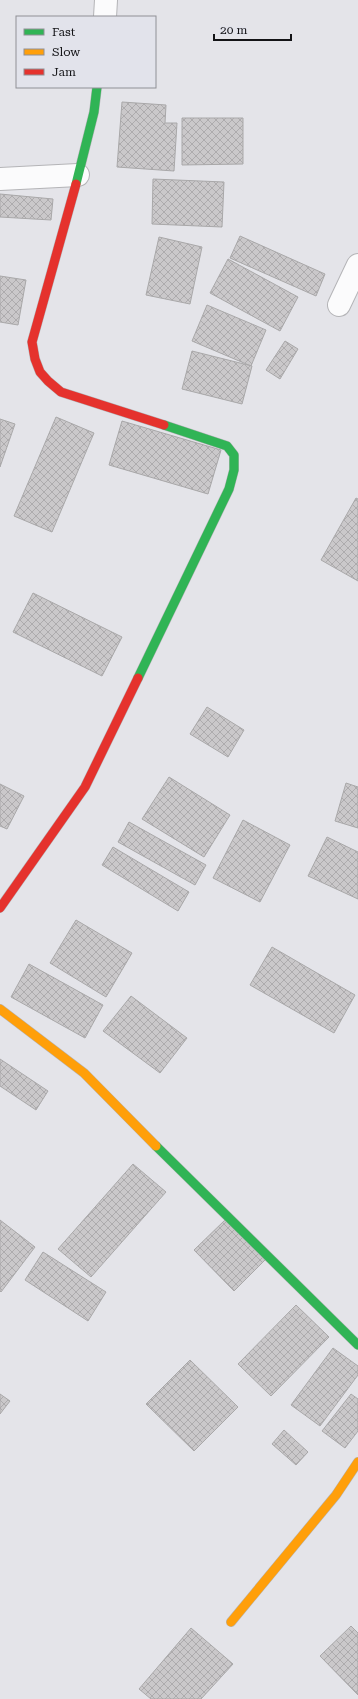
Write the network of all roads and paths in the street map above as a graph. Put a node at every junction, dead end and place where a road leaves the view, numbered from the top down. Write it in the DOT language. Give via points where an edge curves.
graph roads {
  1 [pos="106,0"];
  2 [pos="105,16"];
  3 [pos="97,88"];
  4 [pos="78,175"];
  5 [pos="0,179"];
  6 [pos="358,265"];
  7 [pos="339,305"];
  8 [pos="0,908"];
  9 [pos="0,1009"];
  10 [pos="358,1345"];
  11 [pos="358,1462"];
  12 [pos="231,1622"];
  1 -- 2 [label="street"];
  3 -- 4 [label="street" via="94,112"];
  4 -- 5 [label="street"];
  4 -- 8 [label="street" via="32,342 35,362 44,380 61,392 227,446 234,455 234,470 229,489 85,787"];
  6 -- 7 [label="street"];
  9 -- 10 [label="street" via="84,1074"];
  11 -- 12 [label="street" via="336,1495"];
}
